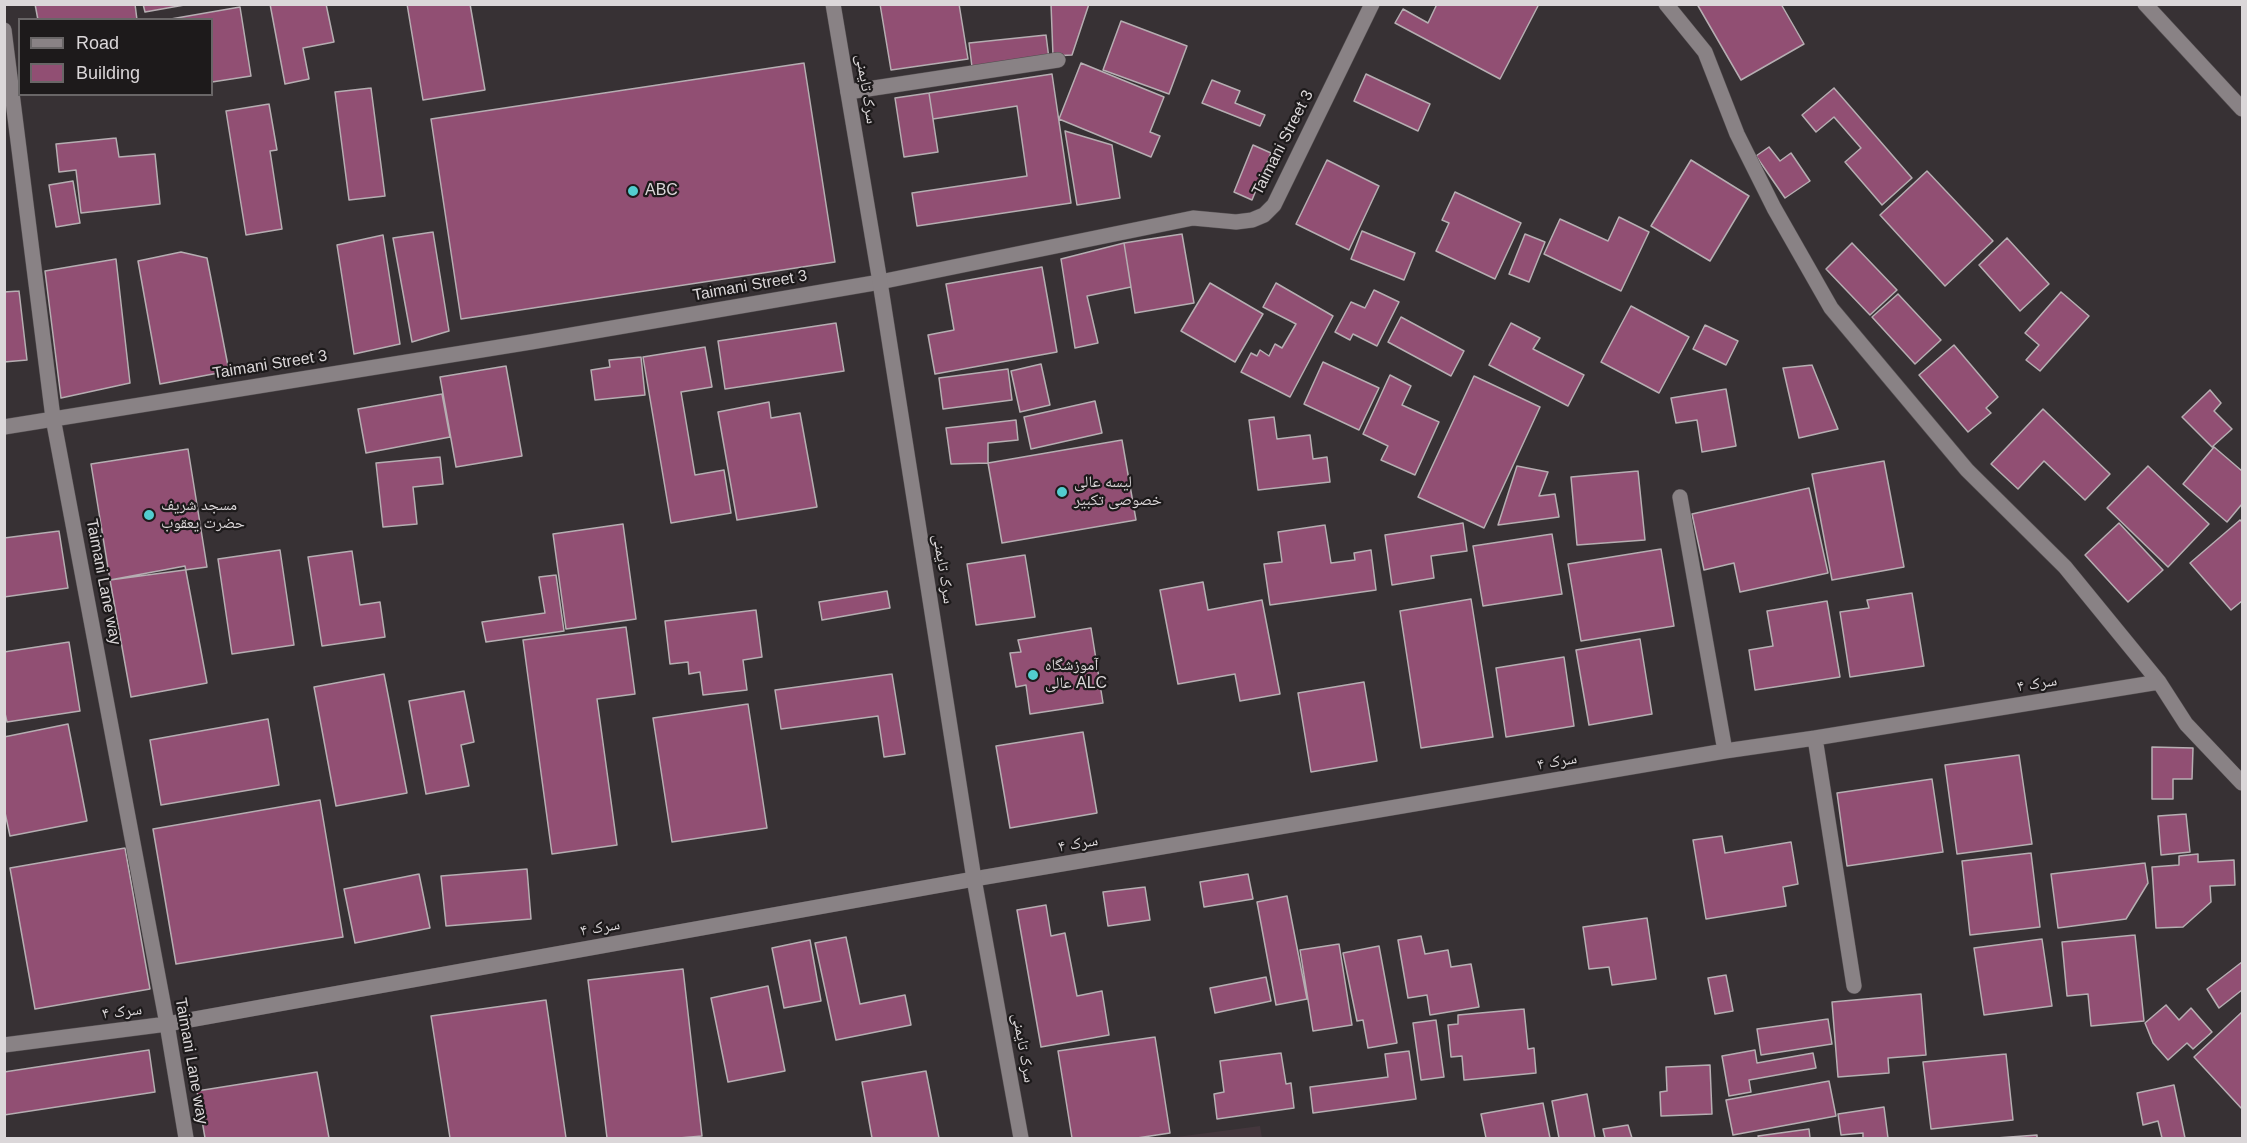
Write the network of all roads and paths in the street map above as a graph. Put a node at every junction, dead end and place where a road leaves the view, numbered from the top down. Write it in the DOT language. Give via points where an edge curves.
graph roads {
  1 [pos="834,4"];
  2 [pos="1372,4"];
  3 [pos="1666,4"];
  4 [pos="2145,4"];
  5 [pos="4,30"];
  6 [pos="1058,60"];
  7 [pos="848,92"];
  8 [pos="2242,109"];
  9 [pos="880,282"];
  10 [pos="54,418"];
  11 [pos="4,427"];
  12 [pos="1680,497"];
  13 [pos="2159,682"];
  14 [pos="1815,738"];
  15 [pos="1725,751"];
  16 [pos="2242,783"];
  17 [pos="974,879"];
  18 [pos="1854,986"];
  19 [pos="167,1024"];
  20 [pos="4,1045"];
  21 [pos="186,1138"];
  22 [pos="1021,1138"];
  1 -- 7 [label="street, سرک تایمنی"];
  2 -- 9 [label="street, Taimani Street 3" via="1274,205 1264,215 1236,222 1193,218"];
  3 -- 13 [label="street" via="1705,52 1737,134 1831,308 1967,470 2065,567"];
  4 -- 8 [label="street"];
  5 -- 10 [label="street, Taimani Lane way"];
  6 -- 7 [label="street"];
  7 -- 9 [label="street, سرک تایمنی"];
  9 -- 10 [label="street, Taimani Street 3"];
  9 -- 17 [label="street, سرک تایمنی"];
  10 -- 11 [label="street, Taimani Street 3"];
  10 -- 19 [label="street, Taimani Lane way"];
  12 -- 15 [label="street"];
  13 -- 14 [label="street, سرک ۴"];
  13 -- 16 [label="street" via="2186,724"];
  14 -- 15 [label="street, سرک ۴"];
  14 -- 18 [label="street"];
  15 -- 17 [label="street, سرک ۴"];
  17 -- 19 [label="street, سرک ۴"];
  17 -- 22 [label="street, سرک تایمنی"];
  19 -- 20 [label="street, سرک ۴"];
  19 -- 21 [label="street, Taimani Lane way"];
}
